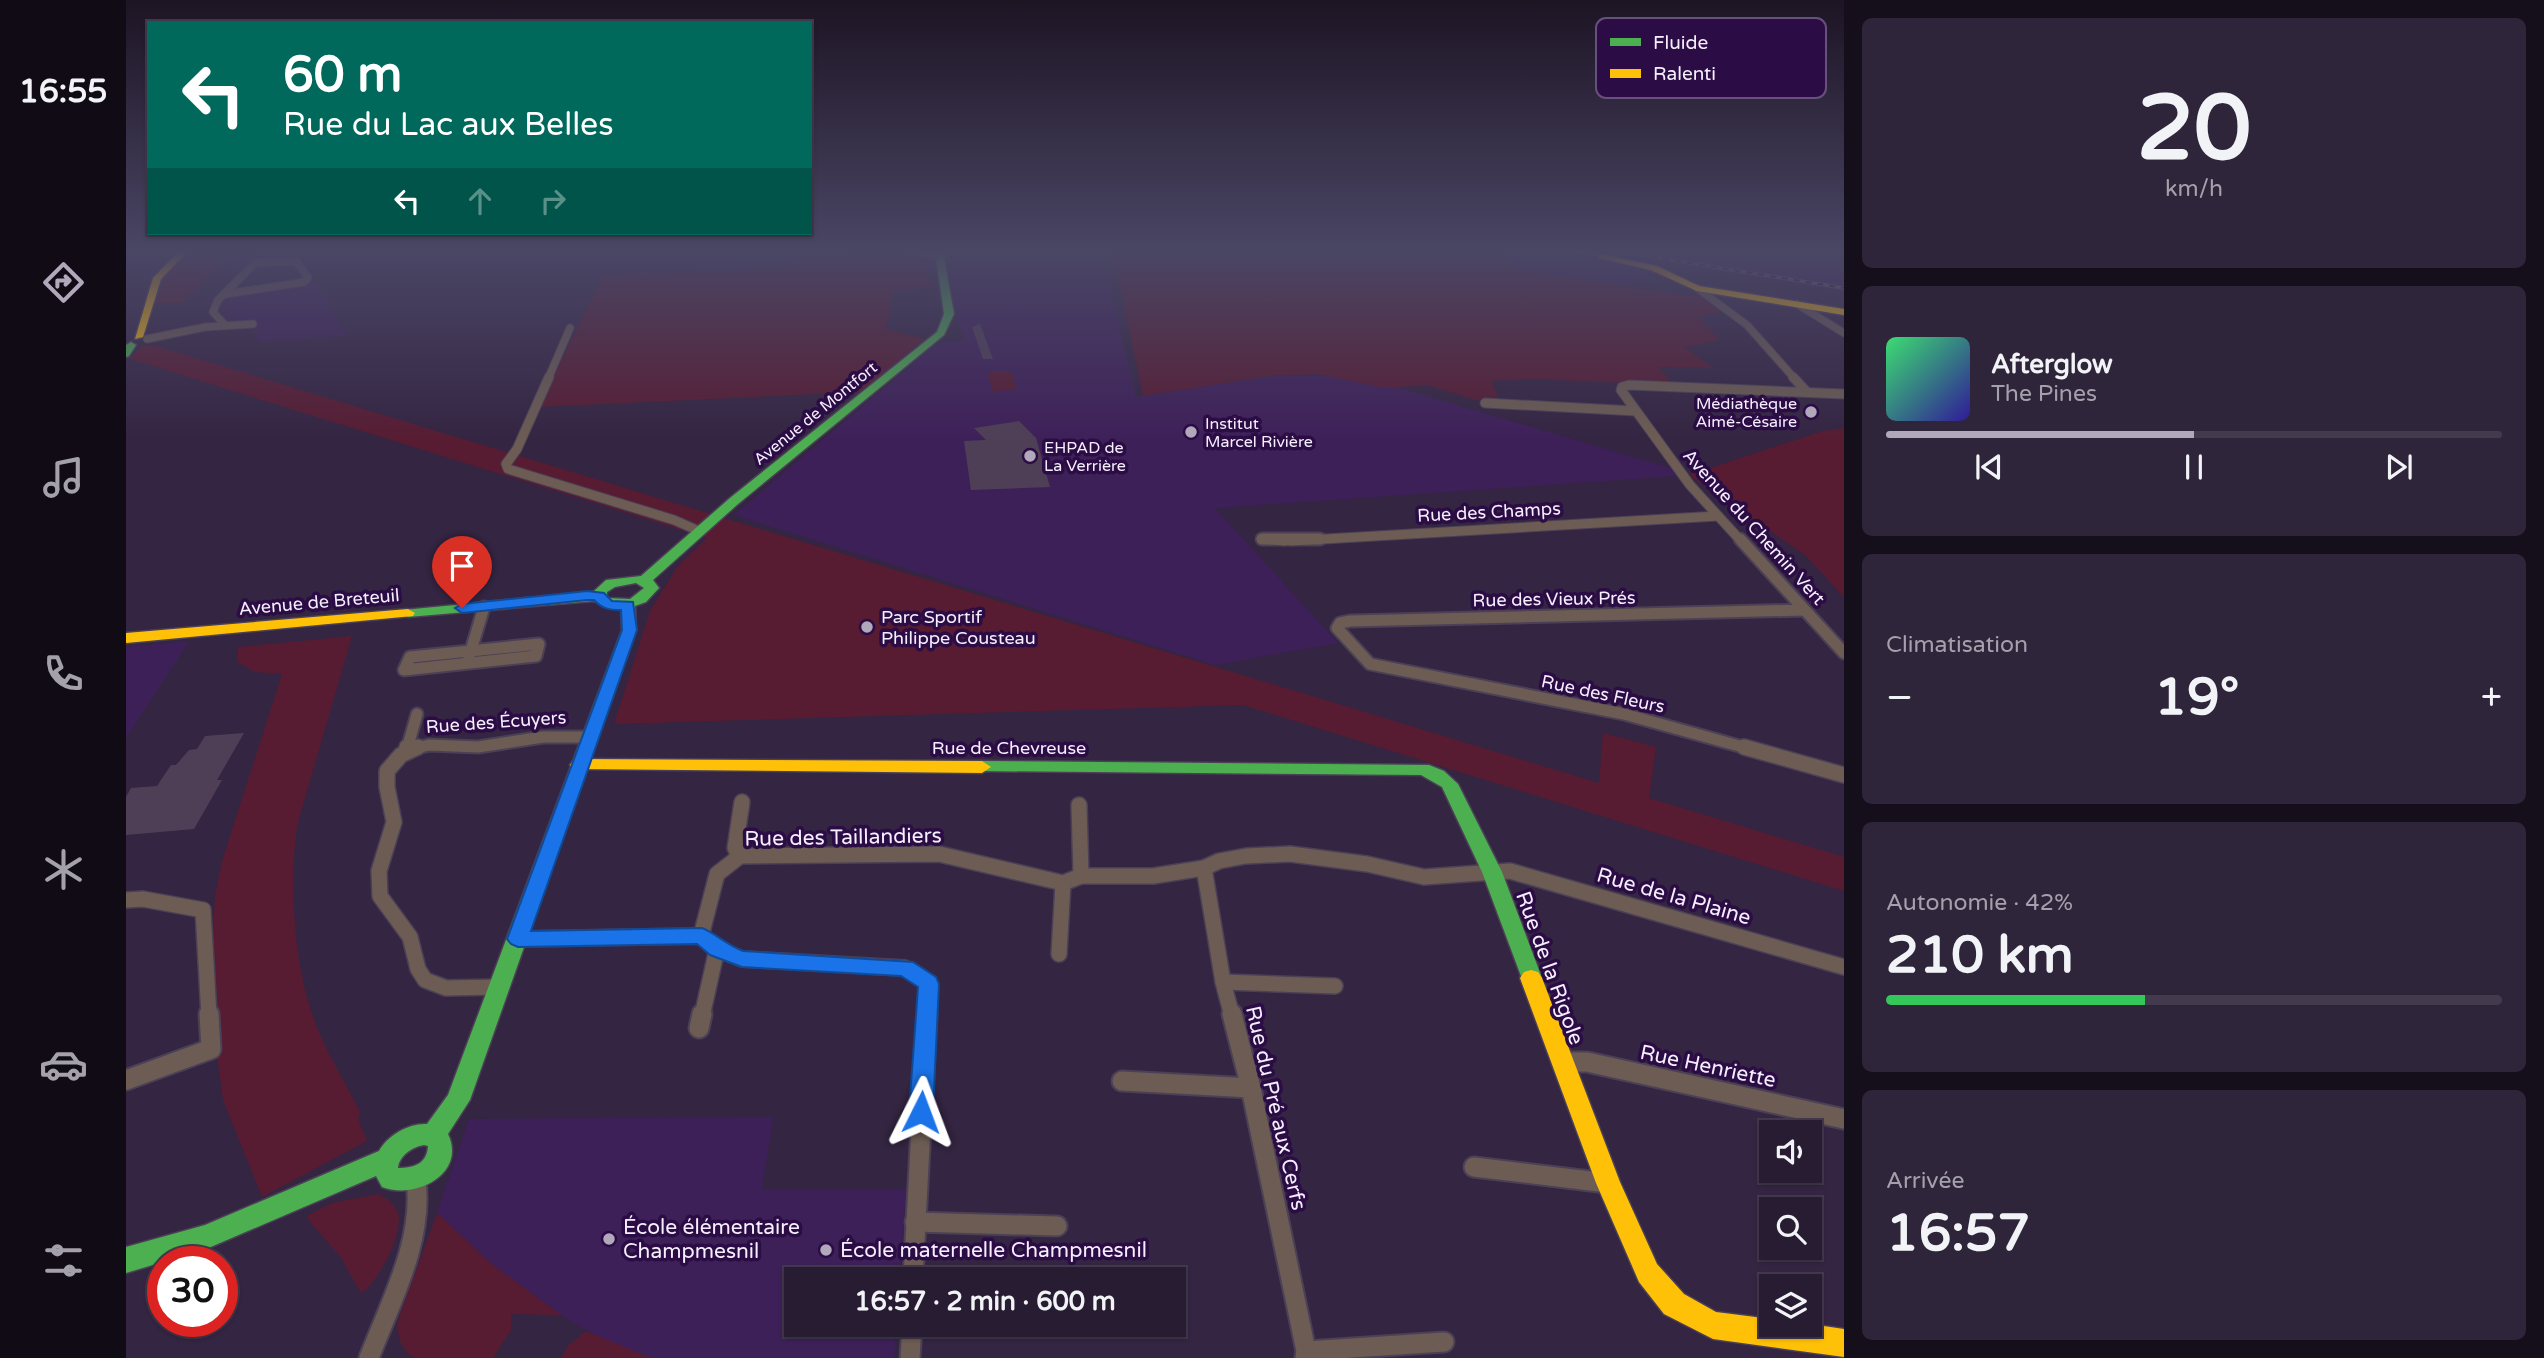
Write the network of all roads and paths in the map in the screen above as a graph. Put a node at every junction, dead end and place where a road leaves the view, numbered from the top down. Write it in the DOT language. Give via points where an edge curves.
graph roads {
  1 [pos="143,314"];
  2 [pos="215,314"];
  3 [pos="949,314"];
  4 [pos="1733,314"];
  5 [pos="1814,314"];
  6 [pos="253,324"];
  7 [pos="225,325"];
  8 [pos="570,328"];
  9 [pos="1844,333"];
  10 [pos="132,344"];
  11 [pos="1807,392"];
  12 [pos="1844,394"];
  13 [pos="1485,403"];
  14 [pos="1636,411"];
  15 [pos="1718,516"];
  16 [pos="699,531"];
  17 [pos="1261,539"];
  18 [pos="644,581"];
  19 [pos="598,596"];
  20 [pos="628,605"];
  21 [pos="484,607"];
  22 [pos="1804,610"];
  23 [pos="126,638"];
  24 [pos="471,650"];
  25 [pos="1356,650"];
  26 [pos="1844,653"];
  27 [pos="467,665"];
  28 [pos="417,714"];
  29 [pos="589,737"];
  30 [pos="406,752"];
  31 [pos="579,765"];
  32 [pos="1438,775"];
  33 [pos="1844,775"];
  34 [pos="742,802"];
  35 [pos="1079,805"];
  36 [pos="740,856"];
  37 [pos="1204,868"];
  38 [pos="1492,872"];
  39 [pos="1081,876"];
  40 [pos="1063,883"];
  41 [pos="126,900"];
  42 [pos="702,936"];
  43 [pos="518,939"];
  44 [pos="717,950"];
  45 [pos="1059,954"];
  46 [pos="1844,967"];
  47 [pos="1223,982"];
  48 [pos="1335,986"];
  49 [pos="499,987"];
  50 [pos="698,1028"];
  51 [pos="1562,1062"];
  52 [pos="126,1080"];
  53 [pos="1122,1081"];
  54 [pos="1251,1088"];
  55 [pos="1844,1119"];
  56 [pos="433,1136"];
  57 [pos="386,1160"];
  58 [pos="1474,1167"];
  59 [pos="416,1180"];
  60 [pos="1608,1183"];
  61 [pos="915,1222"];
  62 [pos="1057,1226"];
  63 [pos="126,1260"];
  64 [pos="913,1267"];
  65 [pos="911,1337"];
  66 [pos="1444,1342"];
  67 [pos="1844,1343"];
  68 [pos="1305,1355"];
  69 [pos="369,1358"];
  70 [pos="910,1358"];
  1 -- 10 [label="street"];
  2 -- 7 [label="street"];
  3 -- 16 [label="street, Avenue de Montfort" via="941,333"];
  4 -- 11 [label="street"];
  5 -- 9 [label="street"];
  6 -- 7 [label="street"];
  7 -- 10 [label="street" via="191,328"];
  8 -- 16 [label="street" via="508,468"];
  11 -- 12 [label="street"];
  11 -- 14 [label="street, Avenue du Chemin Vert" via="1622,387"];
  13 -- 14 [label="street"];
  14 -- 15 [label="street, Avenue du Chemin Vert"];
  15 -- 17 [label="street, Rue des Champs"];
  15 -- 22 [label="street, Avenue du Chemin Vert"];
  16 -- 18 [label="street, Avenue de Montfort"];
  18 -- 19 [label="street" via="620,580 604,587"];
  18 -- 20 [label="street" via="651,592"];
  19 -- 20 [label="street" via="604,603"];
  19 -- 21 [label="street, Avenue de Breteuil"];
  20 -- 29 [label="street" via="629,630"];
  21 -- 23 [label="street, Avenue de Breteuil"];
  21 -- 24 [label="street"];
  22 -- 25 [label="street, Rue des Vieux Prés" via="1340,623 1340,635"];
  22 -- 26 [label="street, Avenue du Chemin Vert"];
  24 -- 27 [label="street"];
  24 -- 27 [label="street" via="410,657 404,670"];
  24 -- 27 [label="street" via="539,644 536,656"];
  25 -- 33 [label="street, Rue des Fleurs" via="1370,664 1388,669 1623,714"];
  28 -- 30 [label="street, Rue des Écuyers"];
  29 -- 30 [label="street, Rue des Écuyers" via="536,738 478,747 441,743"];
  29 -- 31 [label="street"];
  30 -- 49 [label="street, Rue des Écuyers" via="390,765 386,776 395,818 378,869 378,890 386,907 404,925 420,974 429,983 445,988"];
  31 -- 32 [label="street, Rue de Chevreuse" via="1423,769"];
  31 -- 43 [label="street"];
  32 -- 38 [label="street, Rue de la Rigole" via="1449,784"];
  34 -- 36 [label="street" via="735,848"];
  35 -- 39 [label="street"];
  36 -- 40 [label="street, Rue des Taillandiers" via="939,853"];
  36 -- 42 [label="street, Rue des Taillandiers" via="718,874"];
  37 -- 38 [label="street" via="1246,856 1290,854 1424,877"];
  37 -- 39 [label="street" via="1153,876"];
  37 -- 47 [label="street, Rue du Pré aux Cerfs"];
  38 -- 46 [label="street, Rue de la Plaine" via="1510,871"];
  38 -- 51 [label="street, Rue de la Rigole"];
  39 -- 40 [label="street"];
  40 -- 45 [label="street"];
  41 -- 52 [label="street" via="203,909 211,1049"];
  42 -- 43 [label="street"];
  42 -- 44 [label="street"];
  43 -- 49 [label="street"];
  44 -- 50 [label="street"];
  44 -- 61 [label="street" via="742,959 905,968 929,984"];
  47 -- 48 [label="street"];
  47 -- 54 [label="street, Rue du Pré aux Cerfs"];
  49 -- 56 [label="street" via="458,1100"];
  51 -- 55 [label="street, Rue Henriette" via="1587,1062"];
  51 -- 60 [label="street, Rue de la Rigole"];
  53 -- 54 [label="street"];
  54 -- 68 [label="street, Rue du Pré aux Cerfs"];
  56 -- 57 [label="street" via="406,1138"];
  56 -- 59 [label="street" via="441,1146 438,1161"];
  57 -- 59 [label="street" via="391,1179"];
  57 -- 63 [label="street" via="206,1237"];
  58 -- 60 [label="street"];
  59 -- 69 [label="street" via="419,1210"];
  60 -- 67 [label="street, Rue de la Rigole" via="1648,1273 1674,1304 1713,1325"];
  61 -- 62 [label="street"];
  61 -- 64 [label="street"];
  65 -- 70 [label="street"];
  66 -- 68 [label="street"];
}
